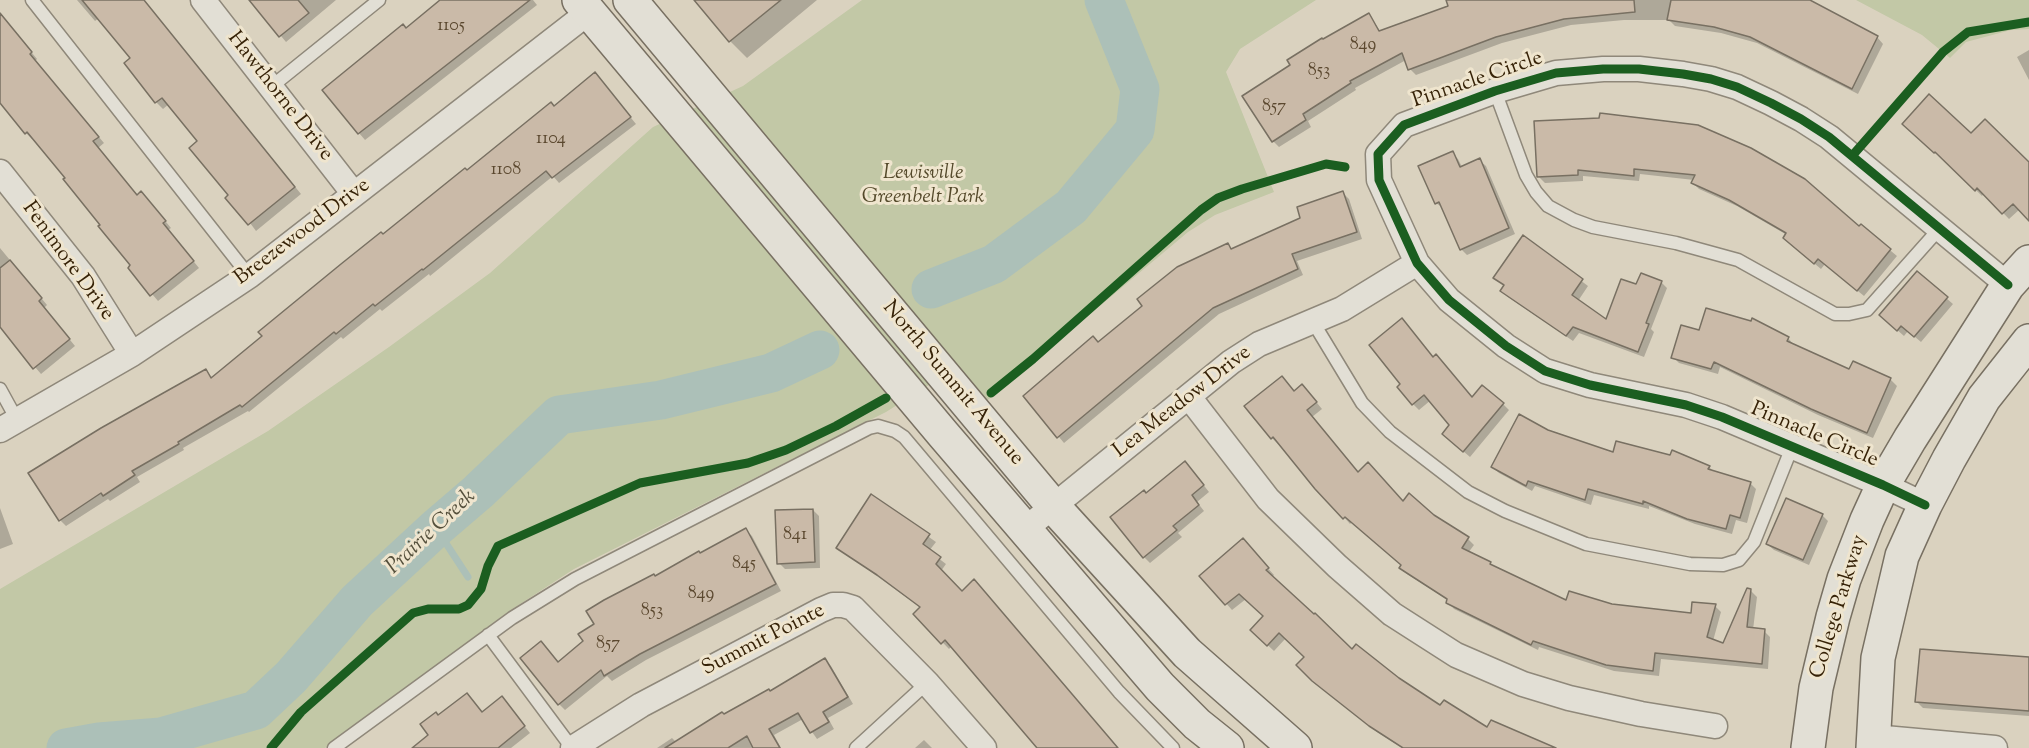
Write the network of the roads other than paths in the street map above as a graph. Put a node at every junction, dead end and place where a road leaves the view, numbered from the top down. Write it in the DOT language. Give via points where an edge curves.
graph roads {
  1 [pos="32,0"];
  2 [pos="203,0"];
  3 [pos="379,0"];
  4 [pos="630,0"];
  5 [pos="584,6"];
  6 [pos="271,87"];
  7 [pos="1496,91"];
  8 [pos="0,172"];
  9 [pos="354,194"];
  10 [pos="1940,228"];
  11 [pos="1417,263"];
  12 [pos="2019,274"];
  13 [pos="249,276"];
  14 [pos="1313,322"];
  15 [pos="2029,341"];
  16 [pos="132,354"];
  17 [pos="0,389"];
  18 [pos="1189,397"];
  19 [pos="9,425"];
  20 [pos="1792,447"];
  21 [pos="1883,485"];
  22 [pos="1925,505"];
  23 [pos="1053,506"];
  24 [pos="1024,530"];
  25 [pos="488,635"];
  26 [pos="927,683"];
  27 [pos="1715,726"];
  28 [pos="1873,743"];
  29 [pos="334,748"];
  30 [pos="573,748"];
  31 [pos="856,748"];
  32 [pos="984,748"];
  33 [pos="1173,748"];
  34 [pos="1227,748"];
  35 [pos="1295,748"];
  36 [pos="1808,748"];
  37 [pos="1995,748"];
  1 -- 13 [label="lane"];
  2 -- 6 [label="street, Hawthorne Drive"];
  3 -- 6 [label="lane"];
  4 -- 23 [label="main road, North Summit Avenue"];
  5 -- 9 [label="street, Breezewood Drive"];
  5 -- 24 [label="main road, North Summit Avenue"];
  6 -- 9 [label="street, Hawthorne Drive"];
  7 -- 10 [label="street, Pinnacle Circle" via="1556,73 1603,69 1683,74 1737,87 1801,119"];
  7 -- 10 [label="lane" via="1526,175 1554,210 1593,227 1738,260 1835,314 1867,310"];
  7 -- 11 [label="street, Pinnacle Circle" via="1404,125 1378,154 1379,180"];
  8 -- 16 [label="street, Fenimore Drive" via="83,276"];
  9 -- 13 [label="street, Breezewood Drive"];
  10 -- 12 [label="street, Pinnacle Circle"];
  11 -- 14 [label="street, Lea Meadow Drive" via="1342,309"];
  11 -- 20 [label="street, Pinnacle Circle" via="1475,323 1545,371 1590,385 1686,405"];
  12 -- 21 [label="main road, College Parkway"];
  13 -- 16 [label="street, Breezewood Drive"];
  14 -- 18 [label="street, Lea Meadow Drive" via="1259,344"];
  14 -- 20 [label="lane" via="1362,403 1390,432 1468,492 1586,544 1690,564 1723,565 1739,560 1754,542"];
  15 -- 22 [label="main road" via="1984,398"];
  16 -- 19 [label="street, Breezewood Drive"];
  17 -- 19 [label="lane"];
  18 -- 23 [label="street, Lea Meadow Drive"];
  18 -- 27 [label="street" via="1268,499 1337,566 1392,614 1456,655 1523,684 1569,698"];
  20 -- 21 [label="street, Pinnacle Circle"];
  21 -- 22 [label="street, Pinnacle Circle"];
  21 -- 36 [label="main road, College Parkway" via="1833,617 1816,688"];
  22 -- 28 [label="main road" via="1902,556 1882,638"];
  23 -- 24 [label="street, Lea Meadow Drive"];
  23 -- 35 [label="main road, North Summit Avenue" via="1187,653"];
  24 -- 34 [label="main road, North Summit Avenue" via="1160,687"];
  25 -- 29 [label="lane"];
  25 -- 30 [label="lane"];
  25 -- 33 [label="lane" via="575,579 878,426 904,437 1119,692"];
  26 -- 30 [label="street, Summit Pointe" via="853,608 833,605 641,705"];
  26 -- 31 [label="lane"];
  26 -- 32 [label="street, Summit Pointe"];
  28 -- 37 [label="street"];
}
